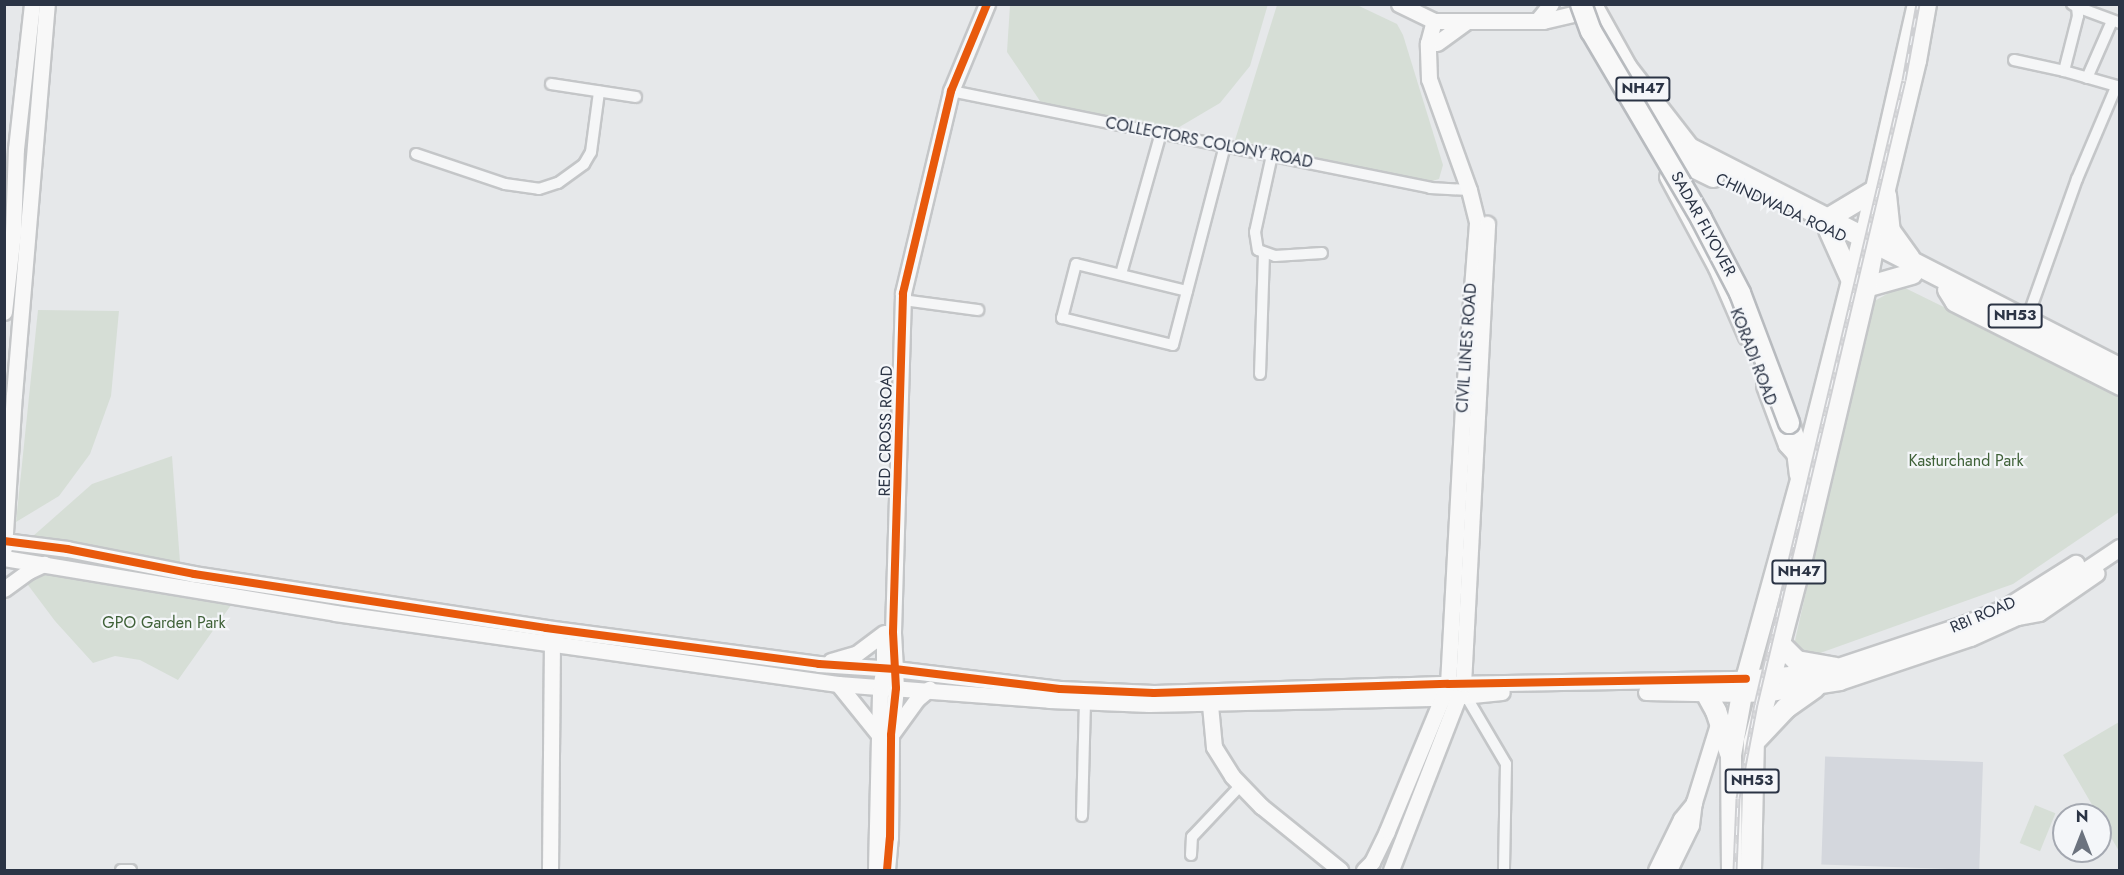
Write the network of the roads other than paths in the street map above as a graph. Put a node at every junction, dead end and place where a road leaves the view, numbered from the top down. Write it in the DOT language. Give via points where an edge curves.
graph roads {
  1 [pos="32,4"];
  2 [pos="48,4"];
  3 [pos="980,4"];
  4 [pos="987,4"];
  5 [pos="1551,4"];
  6 [pos="1914,4"];
  7 [pos="1928,4"];
  8 [pos="1933,4"];
  9 [pos="2074,6"];
  10 [pos="1584,7"];
  11 [pos="1406,8"];
  12 [pos="1439,21"];
  13 [pos="1467,21"];
  14 [pos="1537,21"];
  15 [pos="2116,22"];
  16 [pos="1432,43"];
  17 [pos="1912,59"];
  18 [pos="2014,60"];
  19 [pos="2064,71"];
  20 [pos="2087,78"];
  21 [pos="551,84"];
  22 [pos="2118,87"];
  23 [pos="951,91"];
  24 [pos="599,92"];
  25 [pos="636,98"];
  26 [pos="1622,98"];
  27 [pos="1161,133"];
  28 [pos="1225,146"];
  29 [pos="416,154"];
  30 [pos="1272,155"];
  31 [pos="1704,165"];
  32 [pos="1469,190"];
  33 [pos="1880,193"];
  34 [pos="1829,224"];
  35 [pos="1867,244"];
  36 [pos="1322,253"];
  37 [pos="1264,254"];
  38 [pos="1912,267"];
  39 [pos="1121,274"];
  40 [pos="1858,283"];
  41 [pos="1187,291"];
  42 [pos="1952,294"];
  43 [pos="903,300"];
  44 [pos="978,310"];
  45 [pos="4,312"];
  46 [pos="2026,322"];
  47 [pos="2120,369"];
  48 [pos="1260,374"];
  49 [pos="2120,378"];
  50 [pos="2120,387"];
  51 [pos="1803,464"];
  52 [pos="1824,465"];
  53 [pos="894,476"];
  54 [pos="2120,536"];
  55 [pos="5,543"];
  56 [pos="2120,548"];
  57 [pos="2120,557"];
  58 [pos="4,558"];
  59 [pos="44,564"];
  60 [pos="4,590"];
  61 [pos="2017,617"];
  62 [pos="889,632"];
  63 [pos="552,636"];
  64 [pos="1780,645"];
  65 [pos="819,664"];
  66 [pos="889,668"];
  67 [pos="1835,668"];
  68 [pos="942,676"];
  69 [pos="838,684"];
  70 [pos="1769,685"];
  71 [pos="888,687"];
  72 [pos="1744,687"];
  73 [pos="1815,688"];
  74 [pos="929,689"];
  75 [pos="1455,692"];
  76 [pos="1706,693"];
  77 [pos="1085,702"];
  78 [pos="1210,705"];
  79 [pos="1719,721"];
  80 [pos="885,735"];
  81 [pos="1755,742"];
  82 [pos="1731,756"];
  83 [pos="1241,785"];
  84 [pos="1694,802"];
  85 [pos="1083,816"];
  86 [pos="1191,855"];
  87 [pos="121,870"];
  88 [pos="131,870"];
  89 [pos="550,870"];
  90 [pos="876,870"];
  91 [pos="887,870"];
  92 [pos="1340,870"];
  93 [pos="1364,870"];
  94 [pos="1390,870"];
  95 [pos="1504,870"];
  96 [pos="1656,870"];
  97 [pos="1669,870"];
  98 [pos="1732,870"];
  99 [pos="1751,870"];
  1 -- 45 [label="street"];
  2 -- 55 [label="street"];
  3 -- 53 [label="street" via="946,90 895,297 890,379"];
  4 -- 23 [label="street, RED CROSS ROAD"];
  5 -- 14 [label="street"];
  6 -- 17 [label="main road"];
  7 -- 17 [label="main road"];
  8 -- 17 [label="street" via="1926,47"];
  9 -- 15 [label="street"];
  9 -- 19 [label="street" via="2078,16"];
  10 -- 14 [label="street"];
  10 -- 26 [label="main road, KORADI ROAD / NH47" via="1585,35"];
  10 -- 31 [label="highway, NH47" via="1652,102"];
  10 -- 51 [label="highway, SADAR FLYOVER / NH47, bridge" via="1596,40 1735,283 1792,421"];
  11 -- 12 [label="street"];
  11 -- 16 [label="street"];
  12 -- 13 [label="street"];
  12 -- 16 [label="street, CIVIL LINES ROAD"];
  13 -- 14 [label="street"];
  13 -- 16 [label="street"];
  15 -- 20 [label="street"];
  16 -- 32 [label="street, CIVIL LINES ROAD" via="1429,79"];
  16 -- 75 [label="street" via="1453,131 1477,185 1487,221"];
  17 -- 33 [label="main road"];
  18 -- 19 [label="street"];
  19 -- 20 [label="street"];
  20 -- 22 [label="street"];
  21 -- 24 [label="street"];
  22 -- 46 [label="street" via="2077,179"];
  23 -- 27 [label="street, COLLECTORS COLONY ROAD"];
  23 -- 43 [label="street, RED CROSS ROAD"];
  24 -- 25 [label="street"];
  24 -- 29 [label="street" via="591,152 584,164 558,183 539,189 505,184"];
  26 -- 31 [label="highway" via="1651,116 1683,162"];
  26 -- 51 [label="main road, KORADI ROAD / NH47" via="1717,268 1745,331 1786,445"];
  27 -- 28 [label="street, COLLECTORS COLONY ROAD"];
  27 -- 39 [label="street"];
  28 -- 30 [label="street, COLLECTORS COLONY ROAD"];
  28 -- 41 [label="street"];
  30 -- 32 [label="street, COLLECTORS COLONY ROAD" via="1430,188"];
  30 -- 37 [label="street" via="1254,240"];
  31 -- 34 [label="highway, CHINDWADA ROAD / NH47"];
  32 -- 75 [label="street, CIVIL LINES ROAD" via="1477,222 1462,405"];
  33 -- 34 [label="highway"];
  33 -- 35 [label="main road"];
  33 -- 38 [label="highway" via="1890,231"];
  34 -- 35 [label="highway, CHINDWADA ROAD / NH47"];
  34 -- 40 [label="highway"];
  35 -- 38 [label="highway, NH53"];
  35 -- 40 [label="highway"];
  36 -- 37 [label="street"];
  37 -- 48 [label="street"];
  38 -- 40 [label="highway"];
  38 -- 42 [label="highway, NH53"];
  38 -- 46 [label="highway, NH53"];
  39 -- 41 [label="street"];
  39 -- 41 [label="street" via="1076,264 1062,318 1173,345"];
  40 -- 51 [label="highway"];
  40 -- 52 [label="highway"];
  42 -- 49 [label="highway"];
  42 -- 50 [label="main road" via="1954,303"];
  43 -- 44 [label="street"];
  43 -- 53 [label="street, RED CROSS ROAD"];
  46 -- 47 [label="highway, NH53"];
  51 -- 52 [label="highway"];
  51 -- 72 [label="highway, NH47"];
  52 -- 64 [label="highway, NH47"];
  53 -- 62 [label="street, RED CROSS ROAD"];
  54 -- 67 [label="main road, RBI ROAD" via="2006,608"];
  55 -- 63 [label="street" via="67,549"];
  56 -- 61 [label="main road"];
  57 -- 61 [label="street" via="2039,613"];
  58 -- 59 [label="street"];
  59 -- 60 [label="street"];
  59 -- 63 [label="street" via="323,611"];
  61 -- 73 [label="main road" via="1971,638"];
  62 -- 65 [label="street" via="856,654"];
  62 -- 66 [label="street, RED CROSS ROAD"];
  62 -- 68 [label="street" via="898,649 913,663"];
  63 -- 65 [label="street"];
  63 -- 69 [label="street"];
  63 -- 89 [label="street"];
  64 -- 67 [label="highway" via="1797,661"];
  64 -- 70 [label="highway, NH47"];
  65 -- 66 [label="street"];
  66 -- 68 [label="street"];
  66 -- 71 [label="street, RED CROSS ROAD"];
  67 -- 70 [label="main road, RBI ROAD"];
  68 -- 75 [label="street" via="1060,689 1154,693"];
  69 -- 71 [label="street"];
  69 -- 80 [label="street"];
  70 -- 72 [label="main road"];
  70 -- 73 [label="main road"];
  70 -- 81 [label="highway, NH53"];
  71 -- 74 [label="street"];
  71 -- 80 [label="street, RED CROSS ROAD"];
  72 -- 75 [label="street"];
  72 -- 76 [label="street"];
  72 -- 82 [label="highway, NH53"];
  73 -- 81 [label="highway" via="1786,708"];
  74 -- 77 [label="street"];
  74 -- 80 [label="street"];
  75 -- 76 [label="street"];
  75 -- 78 [label="street"];
  75 -- 93 [label="street" via="1372,862"];
  75 -- 94 [label="street"];
  75 -- 95 [label="street" via="1506,764"];
  76 -- 79 [label="highway"];
  77 -- 78 [label="street"];
  77 -- 85 [label="street"];
  78 -- 83 [label="street" via="1214,747"];
  79 -- 82 [label="highway"];
  79 -- 84 [label="street"];
  80 -- 90 [label="street, RED CROSS ROAD"];
  80 -- 91 [label="street, RED CROSS ROAD" via="890,838"];
  81 -- 99 [label="highway, NH53"];
  82 -- 98 [label="highway, NH53"];
  83 -- 86 [label="street" via="1192,837"];
  83 -- 92 [label="street" via="1282,825"];
  84 -- 96 [label="street" via="1681,819"];
  84 -- 97 [label="street" via="1691,825"];
  87 -- 88 [label="street"];
}
